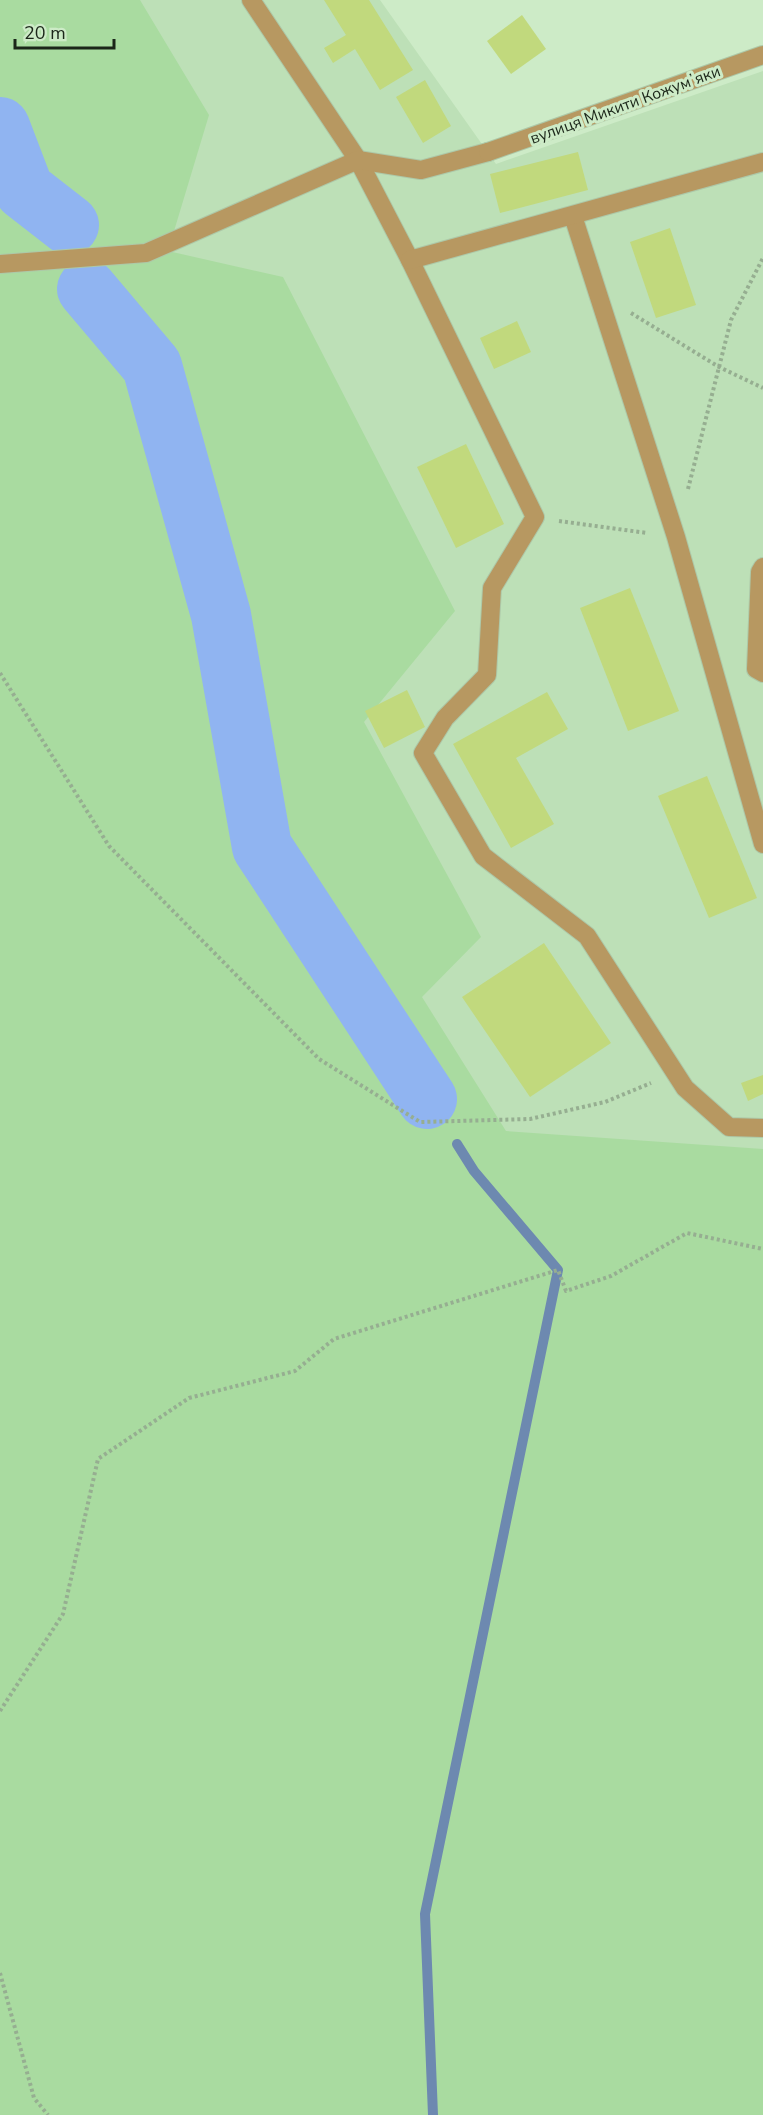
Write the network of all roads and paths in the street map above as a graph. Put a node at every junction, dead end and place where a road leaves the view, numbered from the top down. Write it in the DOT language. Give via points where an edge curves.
graph roads {
  1 [pos="251,0"];
  2 [pos="763,55"];
  3 [pos="358,160"];
  4 [pos="763,162"];
  5 [pos="573,216"];
  6 [pos="763,258"];
  7 [pos="410,260"];
  8 [pos="0,264"];
  9 [pos="597,293"];
  10 [pos="719,367"];
  11 [pos="763,388"];
  12 [pos="687,492"];
  13 [pos="535,517"];
  14 [pos="676,537"];
  15 [pos="763,567"];
  16 [pos="0,673"];
  17 [pos="763,673"];
  18 [pos="763,844"];
  19 [pos="675,1072"];
  20 [pos="763,1128"];
  21 [pos="763,1249"];
  22 [pos="0,1711"];
  23 [pos="0,1973"];
  24 [pos="48,2115"];
  1 -- 3 [label="street"];
  2 -- 3 [label="street, вулиця Микити Кожумʼяки" via="488,152 421,170"];
  3 -- 7 [label="street"];
  3 -- 8 [label="street" via="146,253"];
  4 -- 5 [label="street"];
  5 -- 7 [label="street"];
  5 -- 9 [label="street"];
  6 -- 10 [label="path" via="731,320"];
  7 -- 13 [label="street"];
  9 -- 10 [label="path"];
  9 -- 14 [label="street"];
  10 -- 11 [label="path"];
  10 -- 12 [label="path"];
  13 -- 14 [label="path"];
  13 -- 19 [label="street" via="492,588 487,675 445,718 423,753 483,856 587,936"];
  14 -- 18 [label="street"];
  15 -- 17 [label="street" via="756,669"];
  16 -- 19 [label="path" via="109,846 319,1059 420,1122 530,1119 605,1102"];
  19 -- 20 [label="street" via="685,1088 729,1127"];
  21 -- 22 [label="path" via="687,1233 611,1276 566,1290 558,1270 333,1339 295,1371 189,1398 99,1459 63,1614"];
  23 -- 24 [label="path" via="34,2098"];
}
